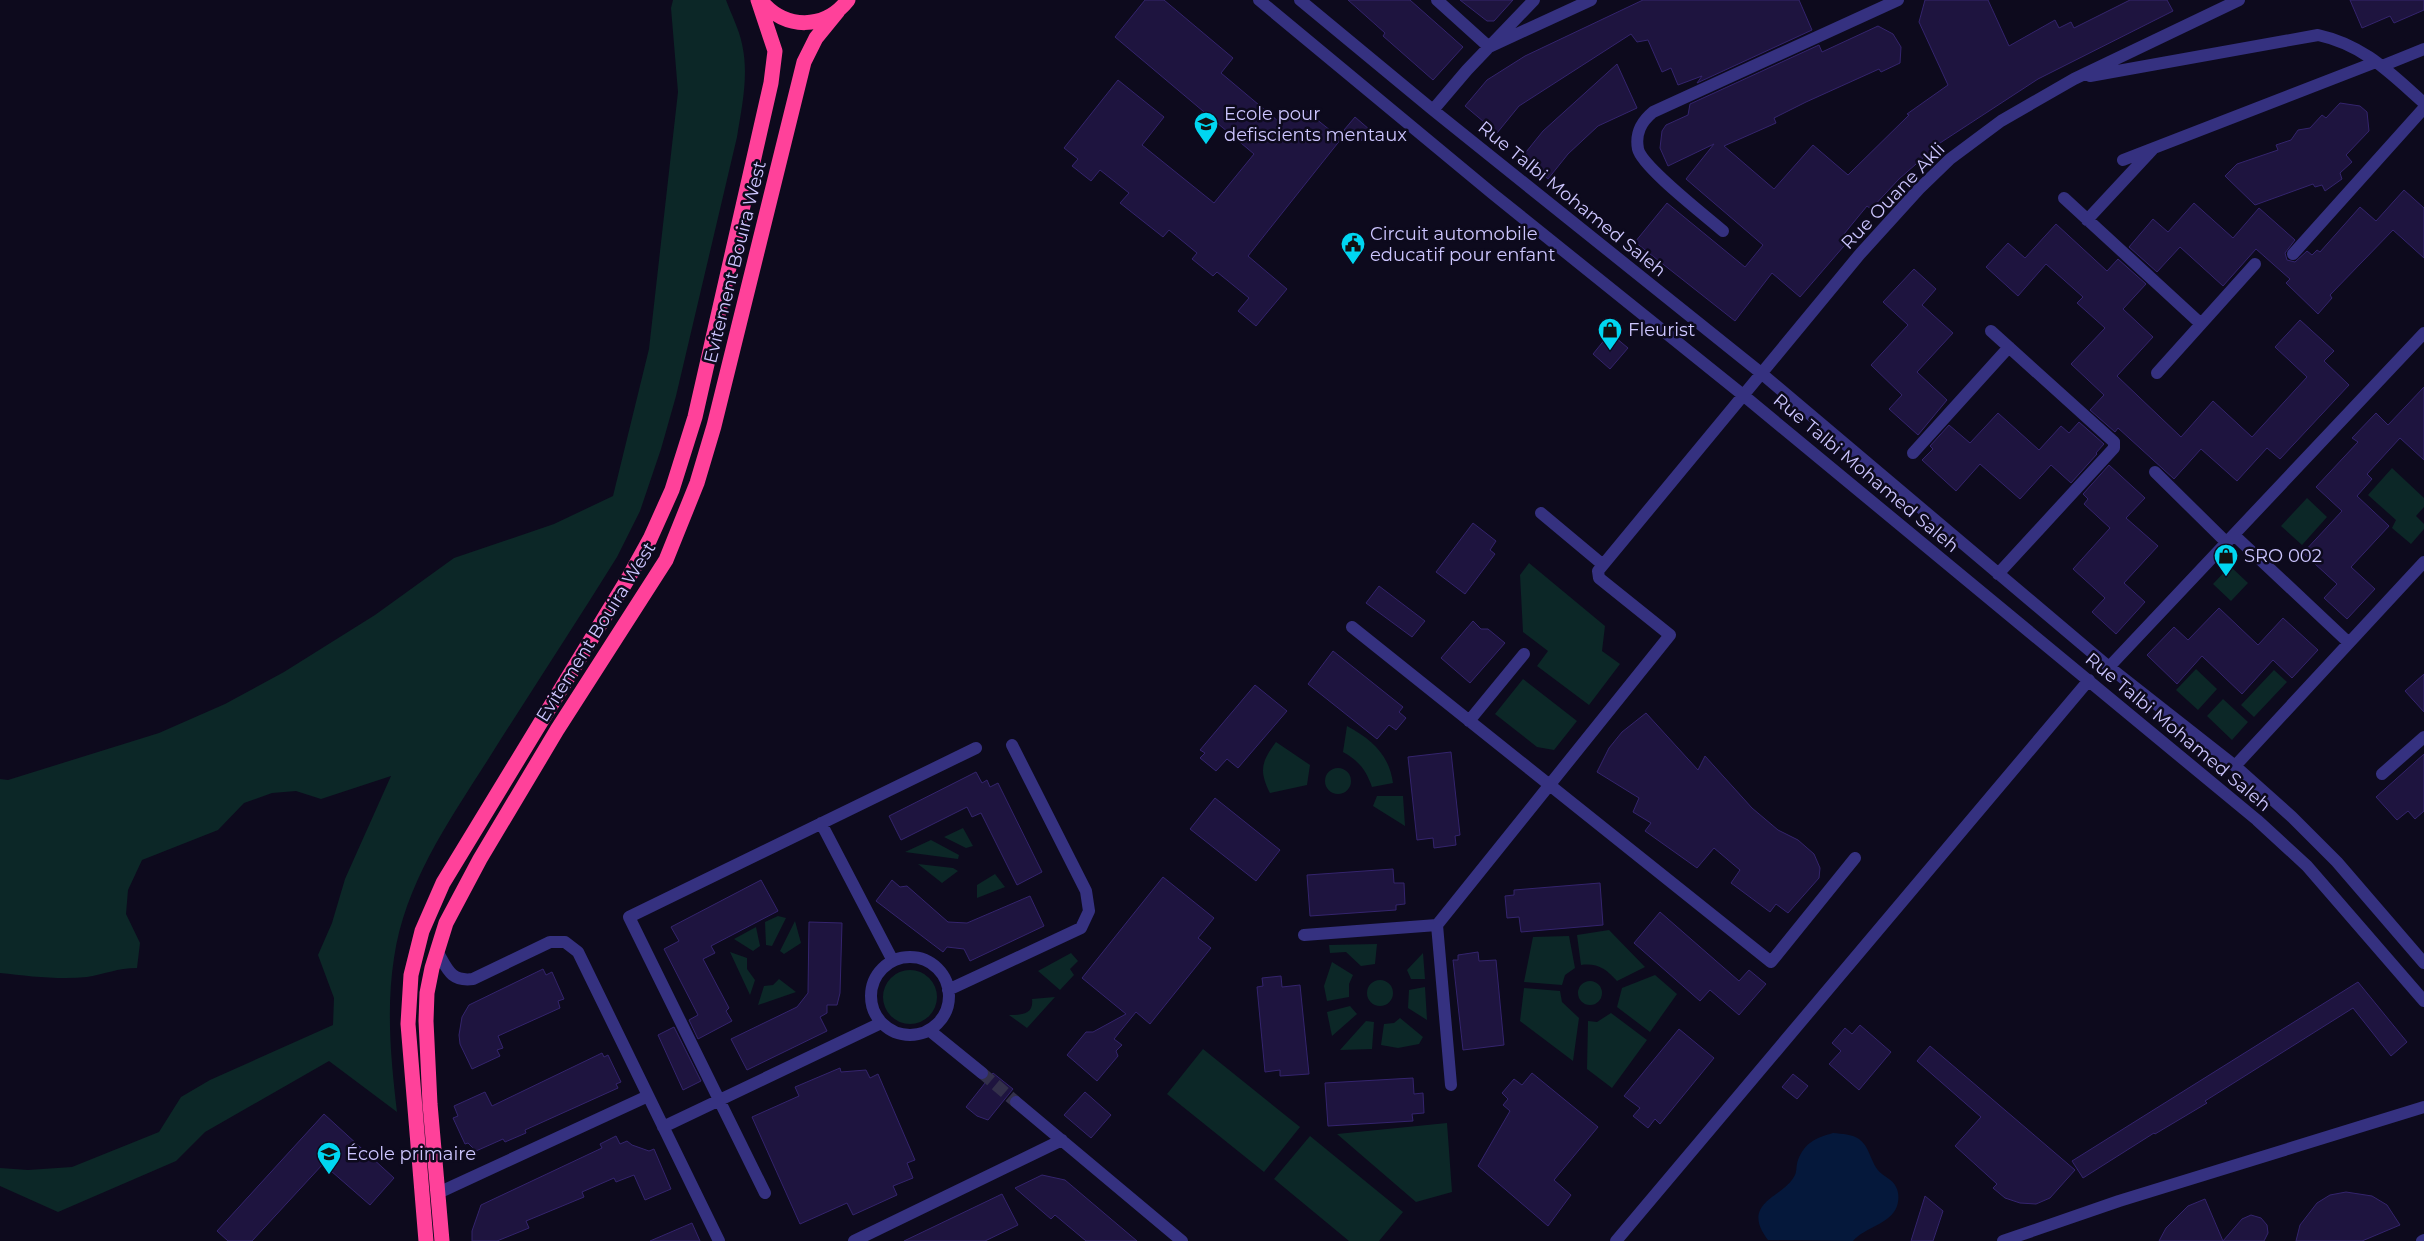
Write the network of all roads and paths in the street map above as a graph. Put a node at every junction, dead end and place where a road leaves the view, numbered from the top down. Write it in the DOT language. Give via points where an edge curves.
graph roads {
  1 [pos="759,0"];
  2 [pos="1259,0"];
  3 [pos="1300,0"];
  4 [pos="1437,0"];
  5 [pos="1534,0"];
  6 [pos="1591,0"];
  7 [pos="1898,0"];
  8 [pos="2239,0"];
  9 [pos="843,5"];
  10 [pos="1489,47"];
  11 [pos="2424,49"];
  12 [pos="2379,64"];
  13 [pos="2074,79"];
  14 [pos="2424,103"];
  15 [pos="2424,108"];
  16 [pos="1433,110"];
  17 [pos="2155,148"];
  18 [pos="2123,160"];
  19 [pos="2064,198"];
  20 [pos="2087,220"];
  21 [pos="1723,231"];
  22 [pos="2293,254"];
  23 [pos="2255,264"];
  24 [pos="2201,324"];
  25 [pos="1991,331"];
  26 [pos="2424,333"];
  27 [pos="2009,347"];
  28 [pos="1761,373"];
  29 [pos="2157,373"];
  30 [pos="1743,395"];
  31 [pos="1913,453"];
  32 [pos="2155,472"];
  33 [pos="1541,514"];
  34 [pos="2230,539"];
  35 [pos="2424,562"];
  36 [pos="1602,564"];
  37 [pos="1998,574"];
  38 [pos="1352,626"];
  39 [pos="2350,642"];
  40 [pos="1524,654"];
  41 [pos="2109,667"];
  42 [pos="2088,680"];
  43 [pos="1469,721"];
  44 [pos="2424,737"];
  45 [pos="1012,745"];
  46 [pos="976,748"];
  47 [pos="2235,766"];
  48 [pos="2382,774"];
  49 [pos="1549,786"];
  50 [pos="821,823"];
  51 [pos="1855,858"];
  52 [pos="1437,925"];
  53 [pos="1304,935"];
  54 [pos="437,951"];
  55 [pos="893,961"];
  56 [pos="2424,963"];
  57 [pos="948,990"];
  58 [pos="2424,1001"];
  59 [pos="881,1023"];
  60 [pos="929,1030"];
  61 [pos="982,1073"];
  62 [pos="1451,1086"];
  63 [pos="648,1096"];
  64 [pos="721,1100"];
  65 [pos="1016,1102"];
  66 [pos="2424,1108"];
  67 [pos="663,1127"];
  68 [pos="1062,1140"];
  69 [pos="438,1193"];
  70 [pos="765,1193"];
  71 [pos="870,1238"];
  72 [pos="426,1241"];
  73 [pos="442,1241"];
  74 [pos="719,1241"];
  75 [pos="854,1241"];
  76 [pos="1182,1241"];
  77 [pos="1616,1241"];
  78 [pos="2003,1241"];
  1 -- 9 [label="highway" via="776,15 797,23 819,21"];
  1 -- 72 [label="highway, Evitement Bouira West" via="775,51 771,83 695,417 672,490 629,577 442,884 422,931 410,975 408,1024"];
  2 -- 30 [label="street, Rue Talbi Mohamed Saleh"];
  3 -- 16 [label="street, Rue Talbi Mohamed Saleh"];
  4 -- 10 [label="street"];
  5 -- 10 [label="street"];
  6 -- 10 [label="street"];
  7 -- 21 [label="street" via="1653,112 1644,120 1638,132 1638,150 1648,166"];
  8 -- 13 [label="street, Rue Ouane Akli"];
  9 -- 54 [label="highway, Evitement Bouira West" via="816,38 804,62 714,426 697,483 673,543 661,568 557,730 480,859 446,923"];
  10 -- 16 [label="street"];
  11 -- 12 [label="street"];
  12 -- 13 [label="street" via="2364,51 2318,34"];
  12 -- 14 [label="street"];
  12 -- 17 [label="street"];
  13 -- 28 [label="street, Rue Ouane Akli" via="2001,121 1950,159 1860,254"];
  15 -- 22 [label="street"];
  16 -- 28 [label="street, Rue Talbi Mohamed Saleh"];
  17 -- 18 [label="street"];
  17 -- 20 [label="street"];
  19 -- 20 [label="street"];
  20 -- 24 [label="street"];
  23 -- 24 [label="street"];
  24 -- 29 [label="street"];
  25 -- 27 [label="street"];
  26 -- 34 [label="street"];
  27 -- 31 [label="street"];
  27 -- 37 [label="street" via="2114,442 2114,448"];
  28 -- 30 [label="street, Rue Ouane Akli"];
  28 -- 37 [label="street, Rue Talbi Mohamed Saleh"];
  30 -- 36 [label="street, Rue Ouane Akli"];
  30 -- 42 [label="street, Rue Talbi Mohamed Saleh"];
  32 -- 34 [label="street"];
  33 -- 36 [label="street"];
  34 -- 39 [label="street"];
  34 -- 41 [label="street"];
  35 -- 39 [label="street"];
  36 -- 49 [label="street" via="1599,578 1670,635"];
  37 -- 41 [label="street, Rue Talbi Mohamed Saleh"];
  38 -- 43 [label="street"];
  39 -- 47 [label="street"];
  40 -- 43 [label="street"];
  41 -- 47 [label="street, Rue Talbi Mohamed Saleh"];
  42 -- 58 [label="street, Rue Talbi Mohamed Saleh" via="2257,820 2307,866"];
  42 -- 77 [label="street"];
  43 -- 49 [label="street"];
  44 -- 48 [label="street"];
  45 -- 57 [label="street" via="1086,891 1089,912 1081,928"];
  46 -- 50 [label="street"];
  47 -- 56 [label="street, Rue Talbi Mohamed Saleh" via="2337,862"];
  49 -- 51 [label="street" via="1771,962"];
  49 -- 52 [label="street"];
  50 -- 55 [label="street"];
  50 -- 64 [label="street" via="629,917"];
  52 -- 53 [label="street"];
  52 -- 62 [label="street"];
  54 -- 63 [label="street" via="450,974 461,980 473,979 550,942 565,942 578,952"];
  54 -- 69 [label="highway, Evitement Bouira West" via="427,993 426,1022"];
  55 -- 57 [label="street" via="916,958 928,962 941,974"];
  55 -- 59 [label="street" via="876,978 872,989 874,1013"];
  57 -- 60 [label="street" via="945,1014"];
  59 -- 60 [label="street" via="904,1035 917,1035"];
  59 -- 64 [label="street"];
  60 -- 61 [label="street"];
  63 -- 67 [label="street"];
  63 -- 69 [label="street"];
  64 -- 67 [label="street"];
  64 -- 70 [label="street"];
  65 -- 68 [label="street"];
  66 -- 78 [label="street" via="2119,1201"];
  67 -- 74 [label="street"];
  68 -- 71 [label="street"];
  68 -- 76 [label="street"];
  69 -- 73 [label="highway, Evitement Bouira West"];
  71 -- 75 [label="street"];
}
